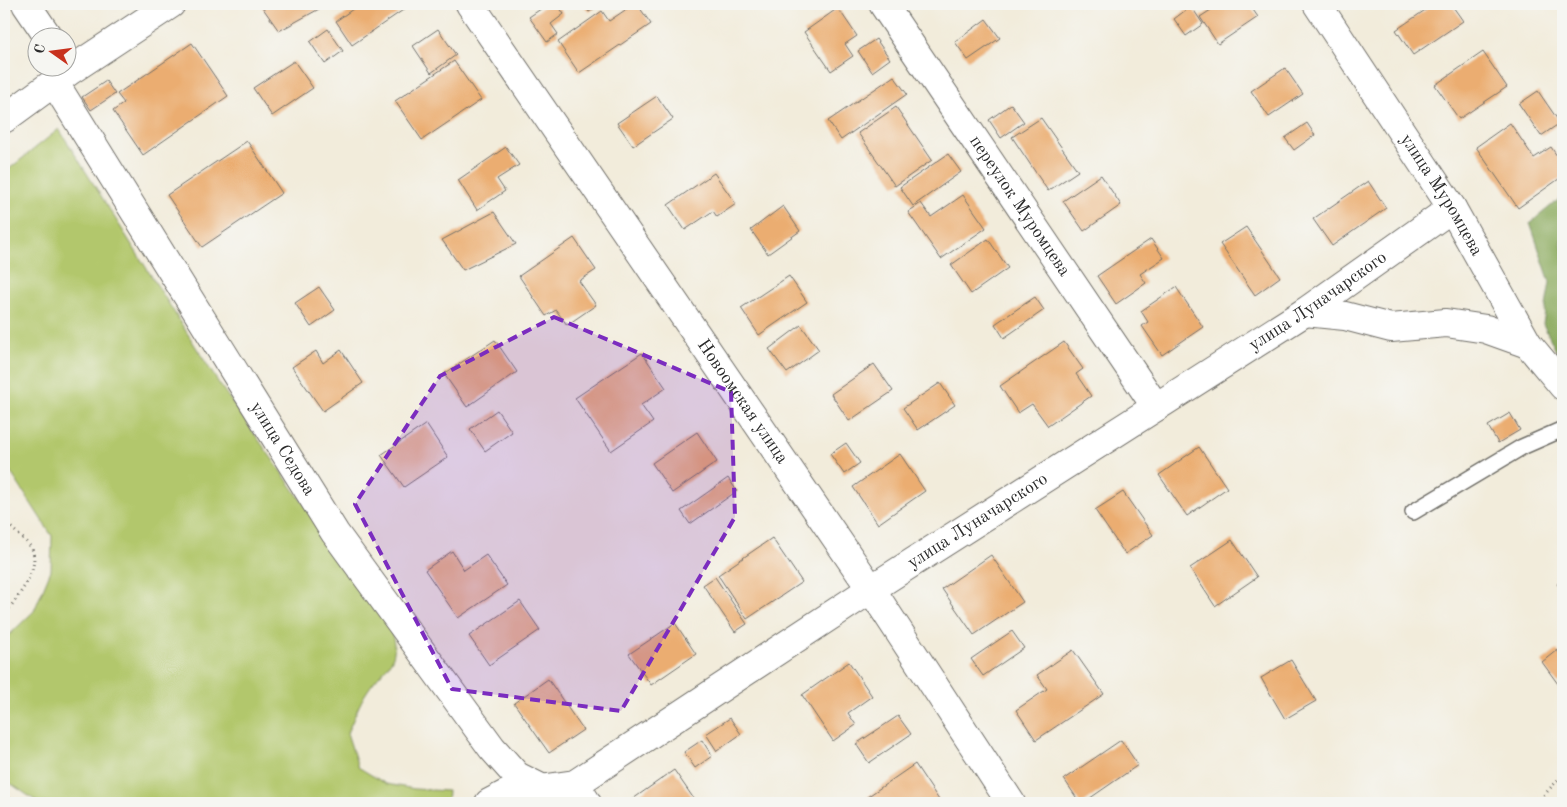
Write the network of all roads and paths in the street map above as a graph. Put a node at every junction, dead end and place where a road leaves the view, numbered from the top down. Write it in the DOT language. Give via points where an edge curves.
graph roads {
  1 [pos="26,4"];
  2 [pos="171,4"];
  3 [pos="470,4"];
  4 [pos="883,4"];
  5 [pos="1317,4"];
  6 [pos="42,28"];
  7 [pos="78,63"];
  8 [pos="56,78"];
  9 [pos="68,78"];
  10 [pos="4,119"];
  11 [pos="1452,208"];
  12 [pos="1305,312"];
  13 [pos="1528,344"];
  14 [pos="1563,386"];
  15 [pos="1156,407"];
  16 [pos="1563,429"];
  17 [pos="1413,512"];
  18 [pos="4,521"];
  19 [pos="870,589"];
  20 [pos="4,615"];
  21 [pos="1563,774"];
  22 [pos="543,789"];
  23 [pos="581,794"];
  24 [pos="489,803"];
  25 [pos="1011,803"];
  26 [pos="1537,803"];
  1 -- 6 [label="street"];
  2 -- 7 [label="street"];
  3 -- 19 [label="street, Новоомская улица"];
  4 -- 15 [label="street, переулок Муромцева"];
  5 -- 11 [label="street, улица Муромцева"];
  8 -- 10 [label="street"];
  9 -- 22 [label="street, улица Седова" via="334,533 492,748 517,776"];
  11 -- 12 [label="street, улица Луначарского"];
  11 -- 13 [label="street, улица Муромцева"];
  12 -- 13 [label="street" via="1345,316 1391,328 1446,323 1486,329"];
  12 -- 15 [label="street, улица Луначарского"];
  13 -- 14 [label="street, улица Муромцева"];
  15 -- 19 [label="street, улица Луначарского"];
  16 -- 17 [label="lane" via="1522,447"];
  18 -- 20 [label="path" via="32,548 34,562 25,588"];
  19 -- 23 [label="street, улица Луначарского"];
  19 -- 25 [label="street, Новоомская улица"];
  21 -- 26 [label="path"];
  22 -- 23 [label="street, улица Луначарского"];
  22 -- 24 [label="street, улица Луначарского" via="506,794"];
}
